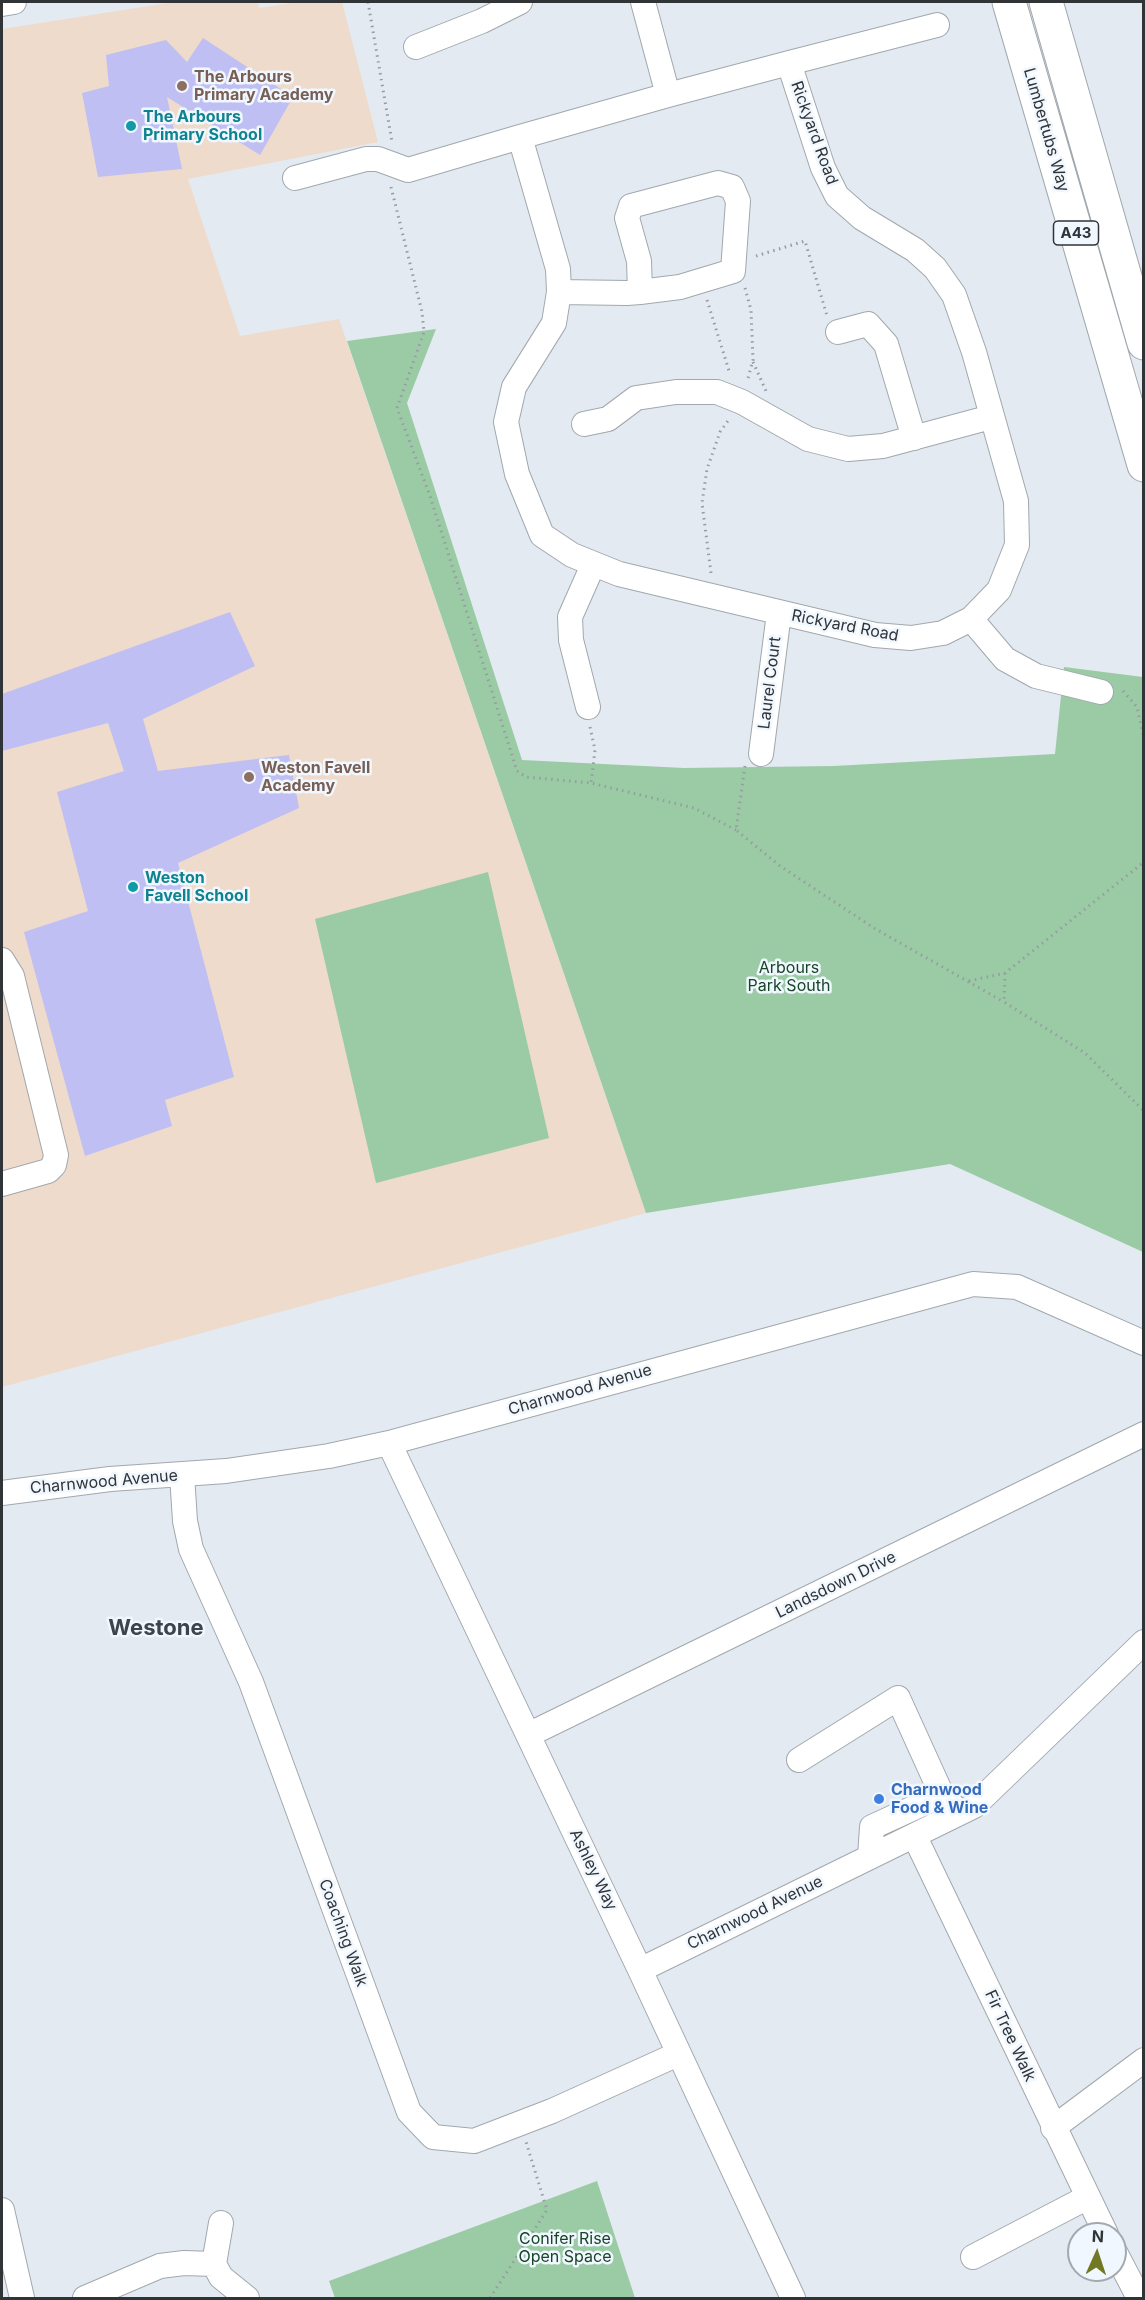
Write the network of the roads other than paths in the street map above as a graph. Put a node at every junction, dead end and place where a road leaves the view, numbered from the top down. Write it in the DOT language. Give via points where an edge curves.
graph roads {
  1 [pos="14,2"];
  2 [pos="520,2"];
  3 [pos="643,2"];
  4 [pos="1009,2"];
  5 [pos="1046,2"];
  6 [pos="2,4"];
  7 [pos="937,25"];
  8 [pos="416,47"];
  9 [pos="789,63"];
  10 [pos="668,95"];
  11 [pos="520,137"];
  12 [pos="295,177"];
  13 [pos="559,292"];
  14 [pos="640,292"];
  15 [pos="838,332"];
  16 [pos="1143,343"];
  17 [pos="991,417"];
  18 [pos="584,424"];
  19 [pos="914,438"];
  20 [pos="1143,465"];
  21 [pos="593,565"];
  22 [pos="779,613"];
  23 [pos="971,620"];
  24 [pos="1101,692"];
  25 [pos="588,707"];
  26 [pos="761,754"];
  27 [pos="2,960"];
  28 [pos="2,1184"];
  29 [pos="1143,1343"];
  30 [pos="1143,1434"];
  31 [pos="389,1443"];
  32 [pos="182,1475"];
  33 [pos="2,1493"];
  34 [pos="1143,1642"];
  35 [pos="528,1735"];
  36 [pos="799,1760"];
  37 [pos="942,1794"];
  38 [pos="961,1814"];
  39 [pos="915,1837"];
  40 [pos="870,1857"];
  41 [pos="640,1970"];
  42 [pos="678,2054"];
  43 [pos="1143,2060"];
  44 [pos="1053,2128"];
  45 [pos="1088,2197"];
  46 [pos="2,2210"];
  47 [pos="1100,2222"];
  48 [pos="221,2223"];
  49 [pos="973,2257"];
  50 [pos="214,2264"];
  51 [pos="1127,2275"];
  52 [pos="22,2298"];
  53 [pos="85,2298"];
  54 [pos="247,2298"];
  55 [pos="793,2298"];
  56 [pos="1139,2298"];
  1 -- 6 [label="street"];
  2 -- 8 [label="street"];
  3 -- 10 [label="street"];
  4 -- 20 [label="highway, Lumbertubs Way / A43"];
  5 -- 16 [label="highway, A43"];
  7 -- 9 [label="street, Rickyard Road"];
  9 -- 10 [label="street, Rickyard Road"];
  9 -- 17 [label="street, Rickyard Road" via="823,168 837,196 862,218 922,256 954,296"];
  10 -- 11 [label="street, Rickyard Road"];
  11 -- 12 [label="street, Rickyard Road" via="408,170 378,159 366,159"];
  11 -- 13 [label="street, Rickyard Road" via="558,268"];
  13 -- 14 [label="street"];
  13 -- 21 [label="street, Rickyard Road" via="554,323 514,387 506,422 517,474 542,535"];
  14 -- 14 [label="street" via="680,287 733,271 738,201 732,187 718,183 631,206 627,218 639,261"];
  15 -- 19 [label="street" via="868,324 886,344"];
  17 -- 19 [label="street"];
  17 -- 23 [label="street, Rickyard Road" via="1016,501 1017,545 999,590"];
  18 -- 19 [label="street" via="608,419 636,398 675,392 717,392 808,440 848,449"];
  21 -- 22 [label="street, Rickyard Road"];
  21 -- 25 [label="street" via="570,617 571,640"];
  22 -- 23 [label="street, Rickyard Road" via="875,635 911,638 943,633"];
  22 -- 26 [label="street, Laurel Court"];
  23 -- 24 [label="street" via="1005,659 1036,676"];
  27 -- 28 [label="street" via="12,976 56,1155 48,1171"];
  29 -- 31 [label="street, Charnwood Avenue" via="1017,1287 973,1284"];
  30 -- 35 [label="street, Landsdown Drive"];
  31 -- 32 [label="street, Charnwood Avenue" via="290,1463"];
  31 -- 35 [label="street, Ashley Way"];
  32 -- 33 [label="street, Charnwood Avenue" via="110,1479"];
  32 -- 42 [label="street, Coaching Walk" via="191,1549 251,1682 409,2112 433,2137 474,2141"];
  34 -- 38 [label="street, Charnwood Avenue" via="974,1806"];
  35 -- 41 [label="street, Ashley Way"];
  36 -- 37 [label="street" via="898,1698"];
  37 -- 38 [label="street"];
  37 -- 40 [label="street" via="872,1827"];
  38 -- 39 [label="street, Charnwood Avenue"];
  39 -- 40 [label="street, Charnwood Avenue"];
  39 -- 44 [label="street, Fir Tree Walk"];
  40 -- 41 [label="street, Charnwood Avenue"];
  41 -- 42 [label="street, Ashley Way"];
  42 -- 55 [label="street, Ashley Way"];
  43 -- 44 [label="street"];
  44 -- 45 [label="street, Fir Tree Walk"];
  45 -- 47 [label="street, Fir Tree Walk"];
  45 -- 49 [label="street"];
  46 -- 52 [label="street"];
  48 -- 50 [label="street"];
  50 -- 53 [label="street" via="160,2266"];
  50 -- 54 [label="street" via="221,2277"];
  51 -- 56 [label="street"];
}
